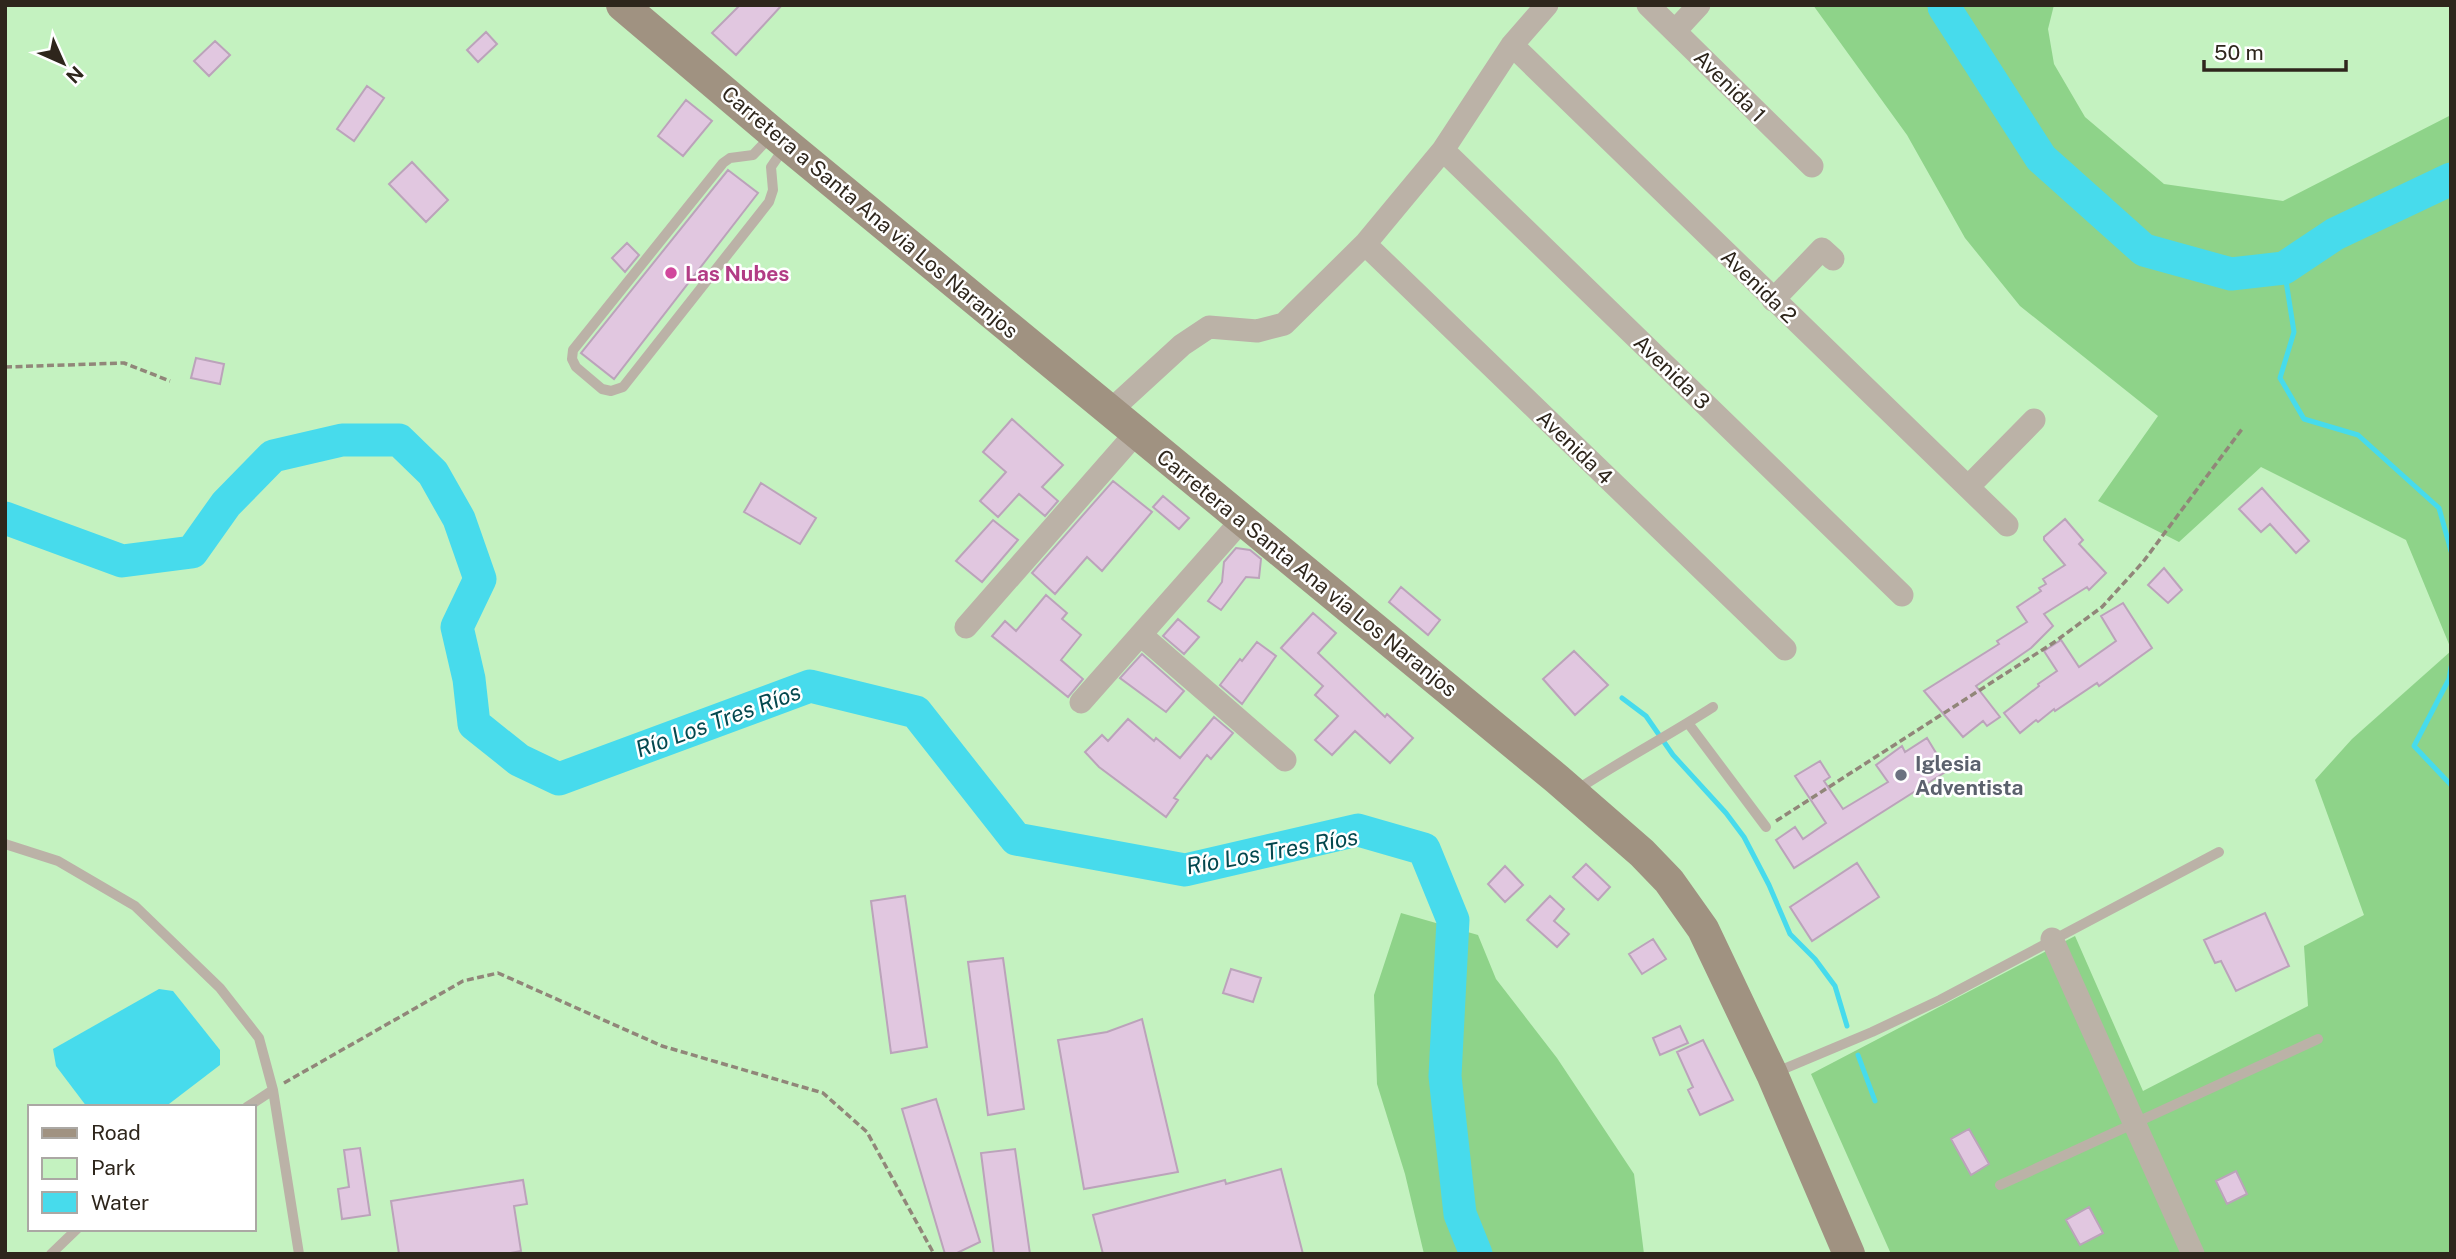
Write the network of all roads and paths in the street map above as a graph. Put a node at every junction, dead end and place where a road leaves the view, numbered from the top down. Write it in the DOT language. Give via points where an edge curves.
graph roads {
  1 [pos="622,5"];
  2 [pos="1547,5"];
  3 [pos="1648,5"];
  4 [pos="1699,5"];
  5 [pos="1675,32"];
  6 [pos="1512,45"];
  7 [pos="780,139"];
  8 [pos="1443,150"];
  9 [pos="1798,160"];
  10 [pos="1365,244"];
  11 [pos="1828,254"];
  12 [pos="1773,300"];
  13 [pos="5,367"];
  14 [pos="170,381"];
  15 [pos="1110,411"];
  16 [pos="2034,420"];
  17 [pos="2242,429"];
  18 [pos="1136,433"];
  19 [pos="1968,487"];
  20 [pos="1242,520"];
  21 [pos="2007,525"];
  22 [pos="1902,595"];
  23 [pos="966,627"];
  24 [pos="1140,635"];
  25 [pos="1785,649"];
  26 [pos="1081,702"];
  27 [pos="1713,707"];
  28 [pos="1688,723"];
  29 [pos="1285,760"];
  30 [pos="1572,792"];
  31 [pos="1766,827"];
  32 [pos="5,844"];
  33 [pos="2220,852"];
  34 [pos="2052,939"];
  35 [pos="2318,1039"];
  36 [pos="1772,1074"];
  37 [pos="273,1090"];
  38 [pos="250,1105"];
  39 [pos="2134,1122"];
  40 [pos="2000,1185"];
  41 [pos="75,1231"];
  42 [pos="51,1254"];
  43 [pos="299,1254"];
  44 [pos="933,1254"];
  45 [pos="1849,1254"];
  46 [pos="2193,1254"];
  1 -- 7 [label="main road, Carretera a Santa Ana via Los Naranjos"];
  2 -- 6 [label="street"];
  3 -- 5 [label="street, Avenida 1"];
  4 -- 5 [label="street"];
  5 -- 9 [label="street, Avenida 1"];
  6 -- 8 [label="street"];
  6 -- 12 [label="street, Avenida 2"];
  7 -- 7 [label="lane" via="753,155 723,163 573,351 576,367 602,389 623,387 769,202 771,167"];
  7 -- 15 [label="main road, Carretera a Santa Ana via Los Naranjos"];
  8 -- 10 [label="street"];
  8 -- 22 [label="street, Avenida 3"];
  10 -- 15 [label="street" via="1284,324 1256,331 1209,327 1182,345"];
  10 -- 25 [label="street, Avenida 4"];
  11 -- 12 [label="street"];
  12 -- 19 [label="street, Avenida 2"];
  13 -- 14 [label="path" via="124,363"];
  15 -- 18 [label="main road, Carretera a Santa Ana via Los Naranjos"];
  16 -- 19 [label="street"];
  17 -- 31 [label="path" via="2143,562 2102,607"];
  18 -- 20 [label="main road, Carretera a Santa Ana via Los Naranjos"];
  18 -- 23 [label="street"];
  19 -- 21 [label="street, Avenida 2"];
  20 -- 24 [label="street"];
  20 -- 30 [label="main road, Carretera a Santa Ana via Los Naranjos"];
  24 -- 26 [label="street"];
  24 -- 29 [label="street"];
  27 -- 28 [label="lane"];
  28 -- 30 [label="lane"];
  28 -- 31 [label="lane"];
  30 -- 36 [label="main road, Carretera a Santa Ana via Los Naranjos" via="1642,853 1688,904"];
  32 -- 37 [label="lane" via="58,861 135,906 220,988 259,1038"];
  33 -- 34 [label="lane"];
  34 -- 36 [label="lane" via="1940,1000"];
  34 -- 39 [label="street"];
  35 -- 39 [label="lane"];
  36 -- 45 [label="main road, Carretera a Santa Ana via Los Naranjos"];
  37 -- 38 [label="lane"];
  37 -- 43 [label="lane"];
  37 -- 44 [label="path" via="463,981 498,973 662,1046 823,1093 867,1132"];
  39 -- 40 [label="lane"];
  39 -- 46 [label="street"];
  41 -- 42 [label="lane"];
}
